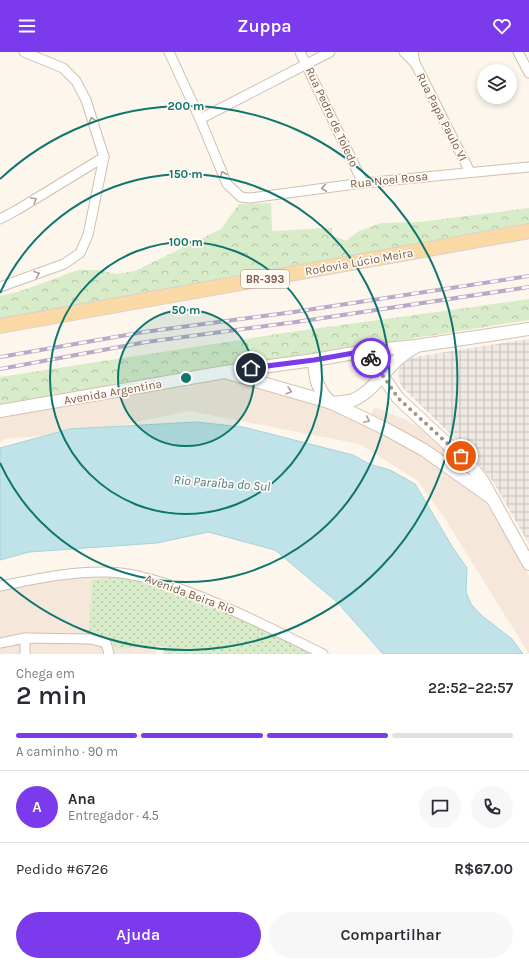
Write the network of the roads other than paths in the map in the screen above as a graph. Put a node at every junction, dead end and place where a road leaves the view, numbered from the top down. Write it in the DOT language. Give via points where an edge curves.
graph roads {
  1 [pos="24,52"];
  2 [pos="169,52"];
  3 [pos="300,52"];
  4 [pos="330,52"];
  5 [pos="404,52"];
  6 [pos="413,52"];
  7 [pos="518,52"];
  8 [pos="415,63"];
  9 [pos="307,65"];
  10 [pos="529,73"];
  11 [pos="200,119"];
  12 [pos="104,158"];
  13 [pos="529,167"];
  14 [pos="470,172"];
  15 [pos="363,183"];
  16 [pos="0,218"];
  17 [pos="529,231"];
  18 [pos="0,286"];
  19 [pos="0,326"];
  20 [pos="529,329"];
  21 [pos="416,346"];
  22 [pos="365,351"];
  23 [pos="314,360"];
  24 [pos="225,372"];
  25 [pos="382,375"];
  26 [pos="332,403"];
  27 [pos="0,411"];
  28 [pos="493,499"];
  29 [pos="529,564"];
  30 [pos="0,586"];
  31 [pos="25,638"];
  32 [pos="0,643"];
  33 [pos="25,654"];
  34 [pos="109,654"];
  35 [pos="323,654"];
  12 -- 1 [label="street, one-way" via="86,100 76,81 63,68"];
  2 -- 11 [label="street"];
  3 -- 9 [label="street, Rua Pedro de Toledo"];
  4 -- 9 [label="street"];
  5 -- 8 [label="street, Rua Papa Paulo VI"];
  6 -- 8 [label="street, Rua Papa Paulo VI"];
  7 -- 10 [label="street"];
  8 -- 14 [label="street, Rua Papa Paulo VI"];
  9 -- 11 [label="street"];
  9 -- 15 [label="street, Rua Pedro de Toledo"];
  15 -- 11 [label="street, Rua Noel Rosa, one-way" via="250,198 241,197 227,184"];
  16 -- 12 [label="street, one-way"];
  18 -- 12 [label="street, one-way" via="64,264 80,253 88,235"];
  13 -- 14 [label="street, Rua Noel Rosa"];
  14 -- 15 [label="street, Rua Noel Rosa"];
  17 -- 19 [label="main road, Rodovia Lúcio Meira / BR-393"];
  20 -- 21 [label="street"];
  21 -- 22 [label="street"];
  21 -- 25 [label="street" via="396,359"];
  22 -- 23 [label="street"];
  22 -- 25 [label="street"];
  23 -- 24 [label="street, Avenida Argentina"];
  23 -- 26 [label="street" via="316,382 321,393"];
  24 -- 26 [label="street, one-way"];
  24 -- 27 [label="street, Avenida Argentina"];
  25 -- 26 [label="street" via="364,394 353,400"];
  25 -- 28 [label="street" via="398,398 471,466"];
  26 -- 28 [label="street, one-way" via="424,450"];
  28 -- 29 [label="street"];
  30 -- 35 [label="street, Avenida Beira Rio" via="62,574 109,572 135,575 164,582 242,614"];
  31 -- 32 [label="street"];
  31 -- 33 [label="street"];
  31 -- 34 [label="street" via="91,639 106,643"];
}
